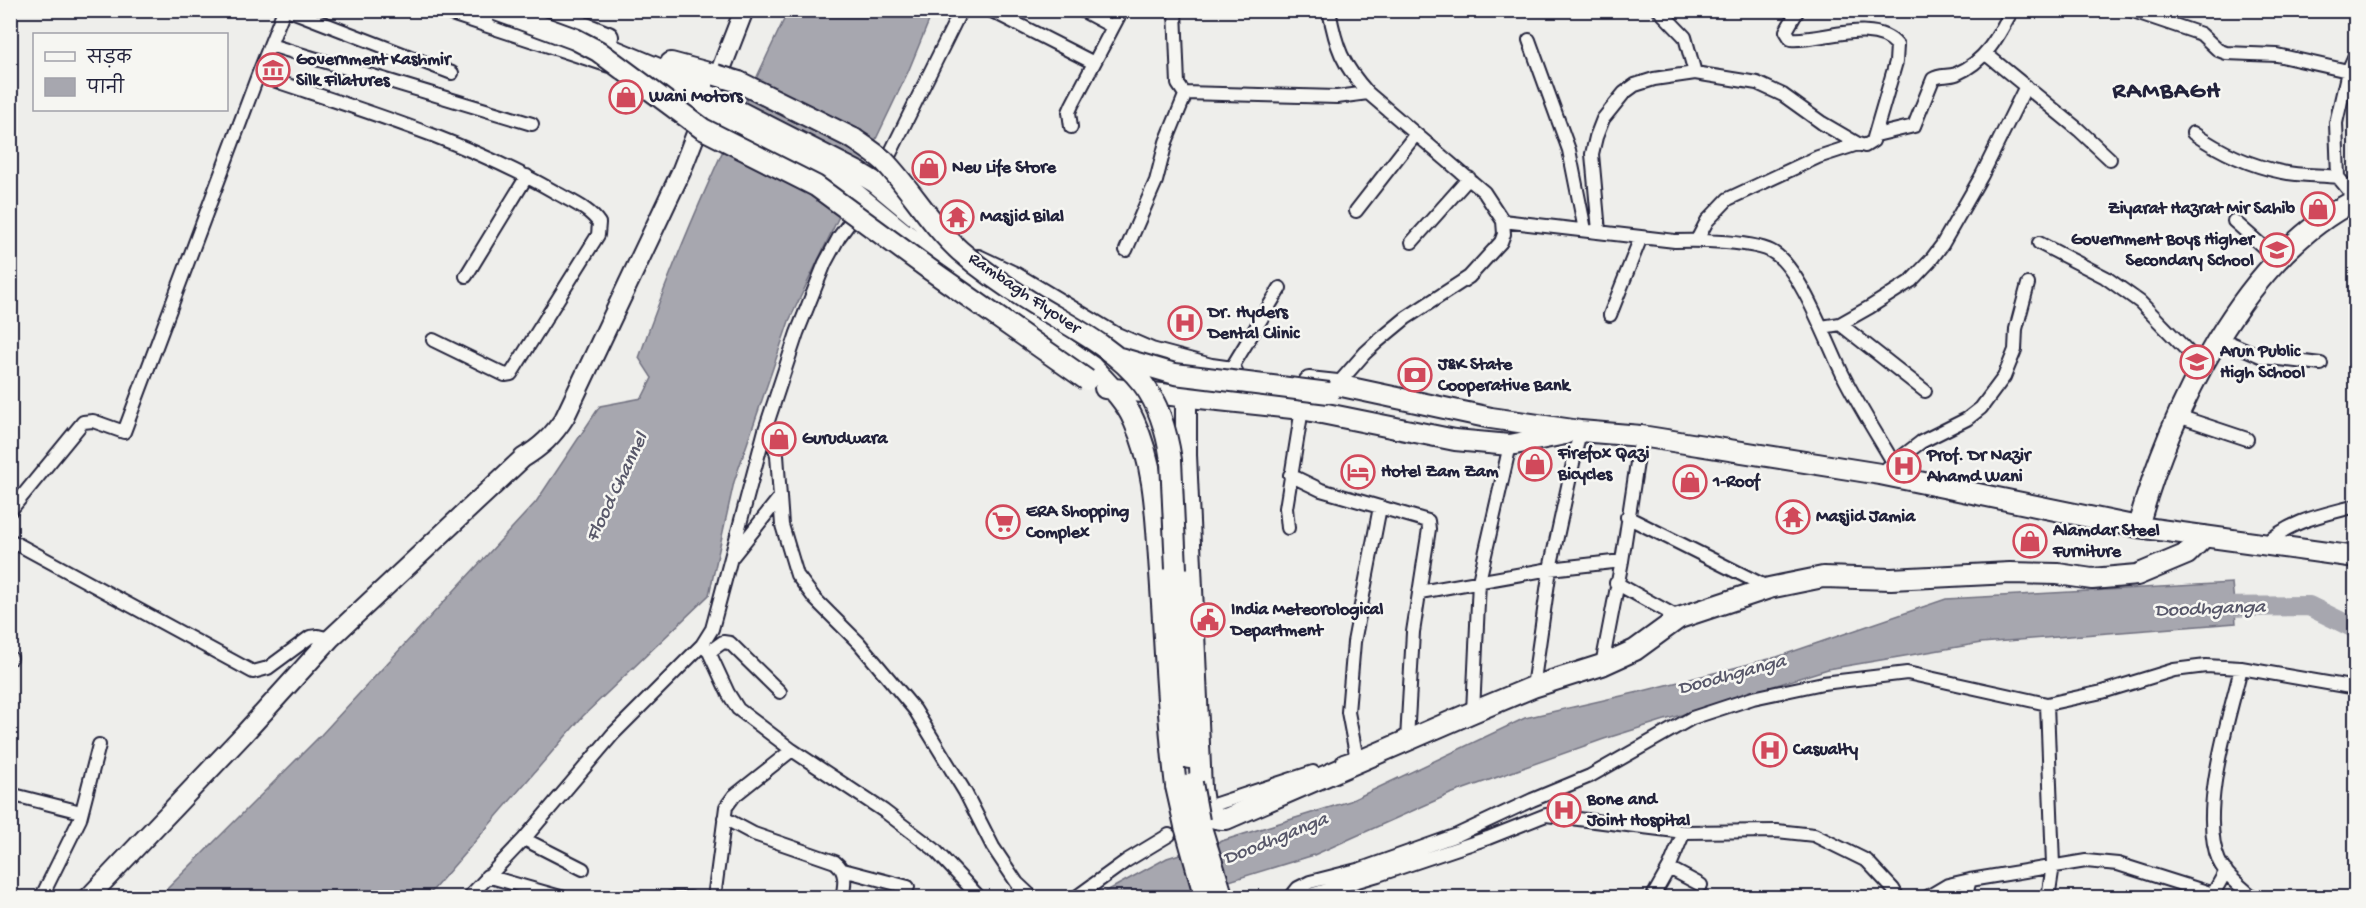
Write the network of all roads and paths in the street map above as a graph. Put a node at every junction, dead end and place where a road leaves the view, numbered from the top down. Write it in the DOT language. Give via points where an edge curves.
graph roads {
  1 [pos="284,10"];
  2 [pos="289,10"];
  3 [pos="452,10"];
  4 [pos="496,10"];
  5 [pos="518,10"];
  6 [pos="541,10"];
  7 [pos="744,10"];
  8 [pos="961,10"];
  9 [pos="990,10"];
  10 [pos="1080,10"];
  11 [pos="1122,10"];
  12 [pos="1175,10"];
  13 [pos="1329,10"];
  14 [pos="1659,10"];
  15 [pos="1798,10"];
  16 [pos="2012,10"];
  17 [pos="2130,10"];
  18 [pos="1113,27"];
  19 [pos="1529,40"];
  20 [pos="270,45"];
  21 [pos="2355,52"];
  22 [pos="1986,54"];
  23 [pos="1094,63"];
  24 [pos="2348,71"];
  25 [pos="452,73"];
  26 [pos="1695,73"];
  27 [pos="258,75"];
  28 [pos="2026,86"];
  29 [pos="1186,93"];
  30 [pos="1368,93"];
  31 [pos="716,109"];
  32 [pos="532,124"];
  33 [pos="1071,126"];
  34 [pos="2193,133"];
  35 [pos="1416,134"];
  36 [pos="1876,135"];
  37 [pos="1858,144"];
  38 [pos="2110,159"];
  39 [pos="527,176"];
  40 [pos="2338,177"];
  41 [pos="1469,178"];
  42 [pos="864,188"];
  43 [pos="2355,200"];
  44 [pos="1356,212"];
  45 [pos="1503,221"];
  46 [pos="2235,221"];
  47 [pos="1585,230"];
  48 [pos="1599,231"];
  49 [pos="1641,237"];
  50 [pos="1697,240"];
  51 [pos="1412,242"];
  52 [pos="2039,243"];
  53 [pos="1126,250"];
  54 [pos="2278,260"];
  55 [pos="466,276"];
  56 [pos="2028,284"];
  57 [pos="1280,288"];
  58 [pos="1610,315"];
  59 [pos="1840,324"];
  60 [pos="1822,327"];
  61 [pos="2219,338"];
  62 [pos="433,340"];
  63 [pos="1118,357"];
  64 [pos="2321,364"];
  65 [pos="2202,366"];
  66 [pos="1229,372"];
  67 [pos="1250,374"];
  68 [pos="1113,389"];
  69 [pos="1333,389"];
  70 [pos="1925,391"];
  71 [pos="1183,397"];
  72 [pos="1250,404"];
  73 [pos="1302,409"];
  74 [pos="2178,416"];
  75 [pos="765,430"];
  76 [pos="1580,431"];
  77 [pos="1641,436"];
  78 [pos="2247,439"];
  79 [pos="1510,445"];
  80 [pos="1886,468"];
  81 [pos="1290,475"];
  82 [pos="780,497"];
  83 [pos="2355,506"];
  84 [pos="1380,507"];
  85 [pos="10,511"];
  86 [pos="1628,517"];
  87 [pos="2138,527"];
  88 [pos="1288,528"];
  89 [pos="2205,536"];
  90 [pos="10,540"];
  91 [pos="2266,544"];
  92 [pos="2355,557"];
  93 [pos="730,560"];
  94 [pos="1622,561"];
  95 [pos="1550,569"];
  96 [pos="1479,580"];
  97 [pos="1616,583"];
  98 [pos="1769,588"];
  99 [pos="1420,592"];
  100 [pos="1678,618"];
  101 [pos="330,639"];
  102 [pos="706,648"];
  103 [pos="1602,665"];
  104 [pos="2241,668"];
  105 [pos="1181,682"];
  106 [pos="1533,687"];
  107 [pos="2355,688"];
  108 [pos="780,692"];
  109 [pos="2047,704"];
  110 [pos="1473,712"];
  111 [pos="1407,740"];
  112 [pos="99,745"];
  113 [pos="792,750"];
  114 [pos="1184,785"];
  115 [pos="10,794"];
  116 [pos="1202,810"];
  117 [pos="81,812"];
  118 [pos="724,818"];
  119 [pos="1177,831"];
  120 [pos="1684,832"];
  121 [pos="524,839"];
  122 [pos="2053,865"];
  123 [pos="1669,868"];
  124 [pos="583,869"];
  125 [pos="843,870"];
  126 [pos="2226,871"];
  127 [pos="487,876"];
  128 [pos="1970,880"];
  129 [pos="1701,885"];
  130 [pos="908,887"];
  131 [pos="2212,896"];
  132 [pos="41,897"];
  133 [pos="88,897"];
  134 [pos="468,897"];
  135 [pos="564,897"];
  136 [pos="671,897"];
  137 [pos="690,897"];
  138 [pos="714,897"];
  139 [pos="842,897"];
  140 [pos="980,897"];
  141 [pos="1033,897"];
  142 [pos="1075,897"];
  143 [pos="1205,897"];
  144 [pos="1223,897"];
  145 [pos="1290,897"];
  146 [pos="1300,897"];
  147 [pos="1652,897"];
  148 [pos="1899,897"];
  149 [pos="1926,897"];
  150 [pos="1965,897"];
  151 [pos="2048,897"];
  152 [pos="2254,897"];
  1 -- 20 [label="street"];
  2 -- 25 [label="street"];
  3 -- 31 [label="main road" via="622,65"];
  4 -- 68 [label="main road, Rambagh Flyover, bridge" via="598,51 703,129 816,186 1096,387"];
  5 -- 31 [label="main road" via="685,80"];
  6 -- 63 [label="main road, Rambagh Flyover, bridge" via="669,63 739,82 854,140 882,159 930,220 960,250 1003,284"];
  7 -- 31 [label="main road"];
  8 -- 42 [label="street"];
  9 -- 23 [label="street"];
  10 -- 18 [label="street"];
  11 -- 18 [label="street"];
  12 -- 29 [label="street" via="1178,84 1181,92"];
  13 -- 30 [label="street" via="1344,64"];
  14 -- 26 [label="street" via="1685,37"];
  15 -- 36 [label="street" via="1786,31 1791,39 1842,33 1878,34 1897,45"];
  16 -- 22 [label="street"];
  17 -- 24 [label="street" via="2201,34 2223,53 2277,55"];
  18 -- 23 [label="street"];
  19 -- 47 [label="street" via="1569,150"];
  20 -- 27 [label="street"];
  20 -- 32 [label="street"];
  21 -- 24 [label="street"];
  22 -- 28 [label="street"];
  22 -- 36 [label="street" via="1956,74 1934,78 1914,126"];
  23 -- 33 [label="street" via="1069,112"];
  24 -- 40 [label="street" via="2336,123"];
  26 -- 37 [label="street" via="1771,88"];
  26 -- 48 [label="street" via="1635,85 1603,119 1592,154"];
  27 -- 39 [label="street" via="434,135"];
  27 -- 85 [label="street" via="124,432 93,421 83,422"];
  28 -- 38 [label="street"];
  28 -- 59 [label="street" via="1982,175 1930,261 1911,281"];
  29 -- 30 [label="street" via="1337,97"];
  29 -- 53 [label="street" via="1166,142 1156,181"];
  30 -- 35 [label="street"];
  31 -- 42 [label="main road"];
  31 -- 101 [label="main road" via="681,172 555,433 523,458"];
  34 -- 40 [label="street" via="2218,149 2266,168"];
  35 -- 41 [label="street"];
  35 -- 44 [label="street"];
  36 -- 37 [label="street" via="1870,145"];
  37 -- 50 [label="street" via="1818,157 1728,199 1707,221"];
  39 -- 55 [label="street"];
  39 -- 62 [label="street" via="594,216 599,223 598,235 511,374 505,375"];
  40 -- 43 [label="street"];
  41 -- 45 [label="street" via="1493,202"];
  41 -- 51 [label="street"];
  42 -- 66 [label="main road" via="974,258 1014,277 1114,337 1151,353"];
  42 -- 68 [label="main road" via="902,232 1092,367"];
  42 -- 75 [label="street" via="814,286"];
  43 -- 54 [label="main road" via="2308,231"];
  45 -- 47 [label="street"];
  45 -- 69 [label="street" via="1501,242 1469,277 1394,328"];
  46 -- 54 [label="street"];
  47 -- 48 [label="street"];
  48 -- 49 [label="street"];
  49 -- 50 [label="street"];
  49 -- 58 [label="street"];
  50 -- 60 [label="street" via="1764,248 1775,253 1790,269"];
  52 -- 65 [label="street" via="2105,277 2140,302"];
  54 -- 61 [label="main road"];
  56 -- 80 [label="street" via="2016,329 2015,350 2004,377 1981,408 1921,442"];
  57 -- 66 [label="street"];
  59 -- 60 [label="street"];
  59 -- 70 [label="street"];
  60 -- 80 [label="street"];
  61 -- 64 [label="street" via="2264,357"];
  61 -- 65 [label="main road"];
  63 -- 69 [label="main road, bridge" via="1184,375"];
  63 -- 105 [label="main road, Rambagh Flyover, bridge" via="1143,383 1169,442"];
  65 -- 74 [label="main road"];
  66 -- 67 [label="main road"];
  67 -- 69 [label="main road"];
  67 -- 72 [label="main road"];
  68 -- 71 [label="main road, Rambagh Flyover"];
  68 -- 114 [label="main road" via="1133,418 1149,462 1165,635 1168,718"];
  69 -- 76 [label="main road" via="1477,423 1491,418"];
  71 -- 72 [label="main road, Rambagh Flyover"];
  71 -- 105 [label="main road" via="1177,419 1193,675"];
  71 -- 116 [label="main road"];
  72 -- 73 [label="main road, Rambagh Flyover"];
  73 -- 79 [label="main road, Rambagh Flyover" via="1455,440"];
  73 -- 81 [label="street"];
  74 -- 78 [label="street"];
  74 -- 87 [label="main road"];
  75 -- 82 [label="street" via="777,455"];
  75 -- 93 [label="street"];
  76 -- 77 [label="main road"];
  76 -- 79 [label="main road, Rambagh Flyover"];
  76 -- 95 [label="street"];
  77 -- 80 [label="main road"];
  77 -- 86 [label="street"];
  79 -- 96 [label="street"];
  80 -- 87 [label="main road"];
  81 -- 84 [label="street" via="1322,490"];
  81 -- 88 [label="street"];
  82 -- 93 [label="street"];
  82 -- 141 [label="street" via="782,525 796,575 860,643 915,710 993,847 1017,883"];
  83 -- 91 [label="street" via="2295,522"];
  84 -- 99 [label="street" via="1429,524"];
  84 -- 116 [label="street" via="1354,642 1348,712 1355,756"];
  86 -- 94 [label="street"];
  86 -- 98 [label="street"];
  87 -- 89 [label="main road"];
  89 -- 91 [label="main road"];
  89 -- 98 [label="main road" via="2187,554 2137,575 2092,579 2010,573 1891,579 1822,577"];
  90 -- 101 [label="street" via="253,672 268,669 310,637"];
  91 -- 92 [label="main road"];
  93 -- 102 [label="street"];
  94 -- 95 [label="street"];
  94 -- 97 [label="street"];
  95 -- 96 [label="street"];
  95 -- 106 [label="street"];
  96 -- 99 [label="street"];
  96 -- 110 [label="street"];
  97 -- 100 [label="street"];
  97 -- 103 [label="street"];
  98 -- 100 [label="main road"];
  99 -- 111 [label="street" via="1413,632"];
  100 -- 103 [label="main road" via="1635,650"];
  101 -- 133 [label="main road"];
  102 -- 108 [label="street" via="730,643"];
  102 -- 113 [label="street" via="734,704"];
  102 -- 121 [label="street" via="613,734"];
  103 -- 106 [label="main road"];
  104 -- 107 [label="street"];
  104 -- 109 [label="street" via="2192,667"];
  104 -- 126 [label="street" via="2211,807 2215,846"];
  105 -- 114 [label="main road, Rambagh Flyover"];
  106 -- 110 [label="main road"];
  109 -- 122 [label="street"];
  109 -- 145 [label="street" via="1906,673 1823,683 1754,698 1692,718 1590,776 1457,835 1361,869 1310,882"];
  110 -- 111 [label="main road"];
  111 -- 116 [label="main road" via="1226,819 1216,819"];
  112 -- 117 [label="street"];
  113 -- 118 [label="street" via="734,796"];
  113 -- 140 [label="street" via="934,849"];
  114 -- 119 [label="main road, bridge"];
  114 -- 144 [label="main road, bridge"];
  115 -- 117 [label="street"];
  117 -- 132 [label="street"];
  118 -- 125 [label="street" via="754,834 835,862"];
  118 -- 138 [label="street"];
  119 -- 142 [label="street"];
  119 -- 143 [label="main road"];
  120 -- 123 [label="street"];
  120 -- 146 [label="street" via="1546,815 1400,867"];
  120 -- 148 [label="street" via="1777,831 1814,835 1867,861"];
  121 -- 124 [label="street"];
  121 -- 127 [label="street"];
  122 -- 128 [label="street"];
  122 -- 131 [label="street" via="2086,861 2118,864"];
  122 -- 151 [label="street"];
  123 -- 129 [label="street"];
  123 -- 147 [label="street"];
  125 -- 130 [label="street"];
  125 -- 139 [label="street"];
  126 -- 131 [label="street"];
  126 -- 152 [label="street"];
  127 -- 134 [label="street"];
  127 -- 135 [label="street"];
  128 -- 149 [label="street" via="1948,885"];
  128 -- 150 [label="street"];
  136 -- 137 [label="street"];
}
